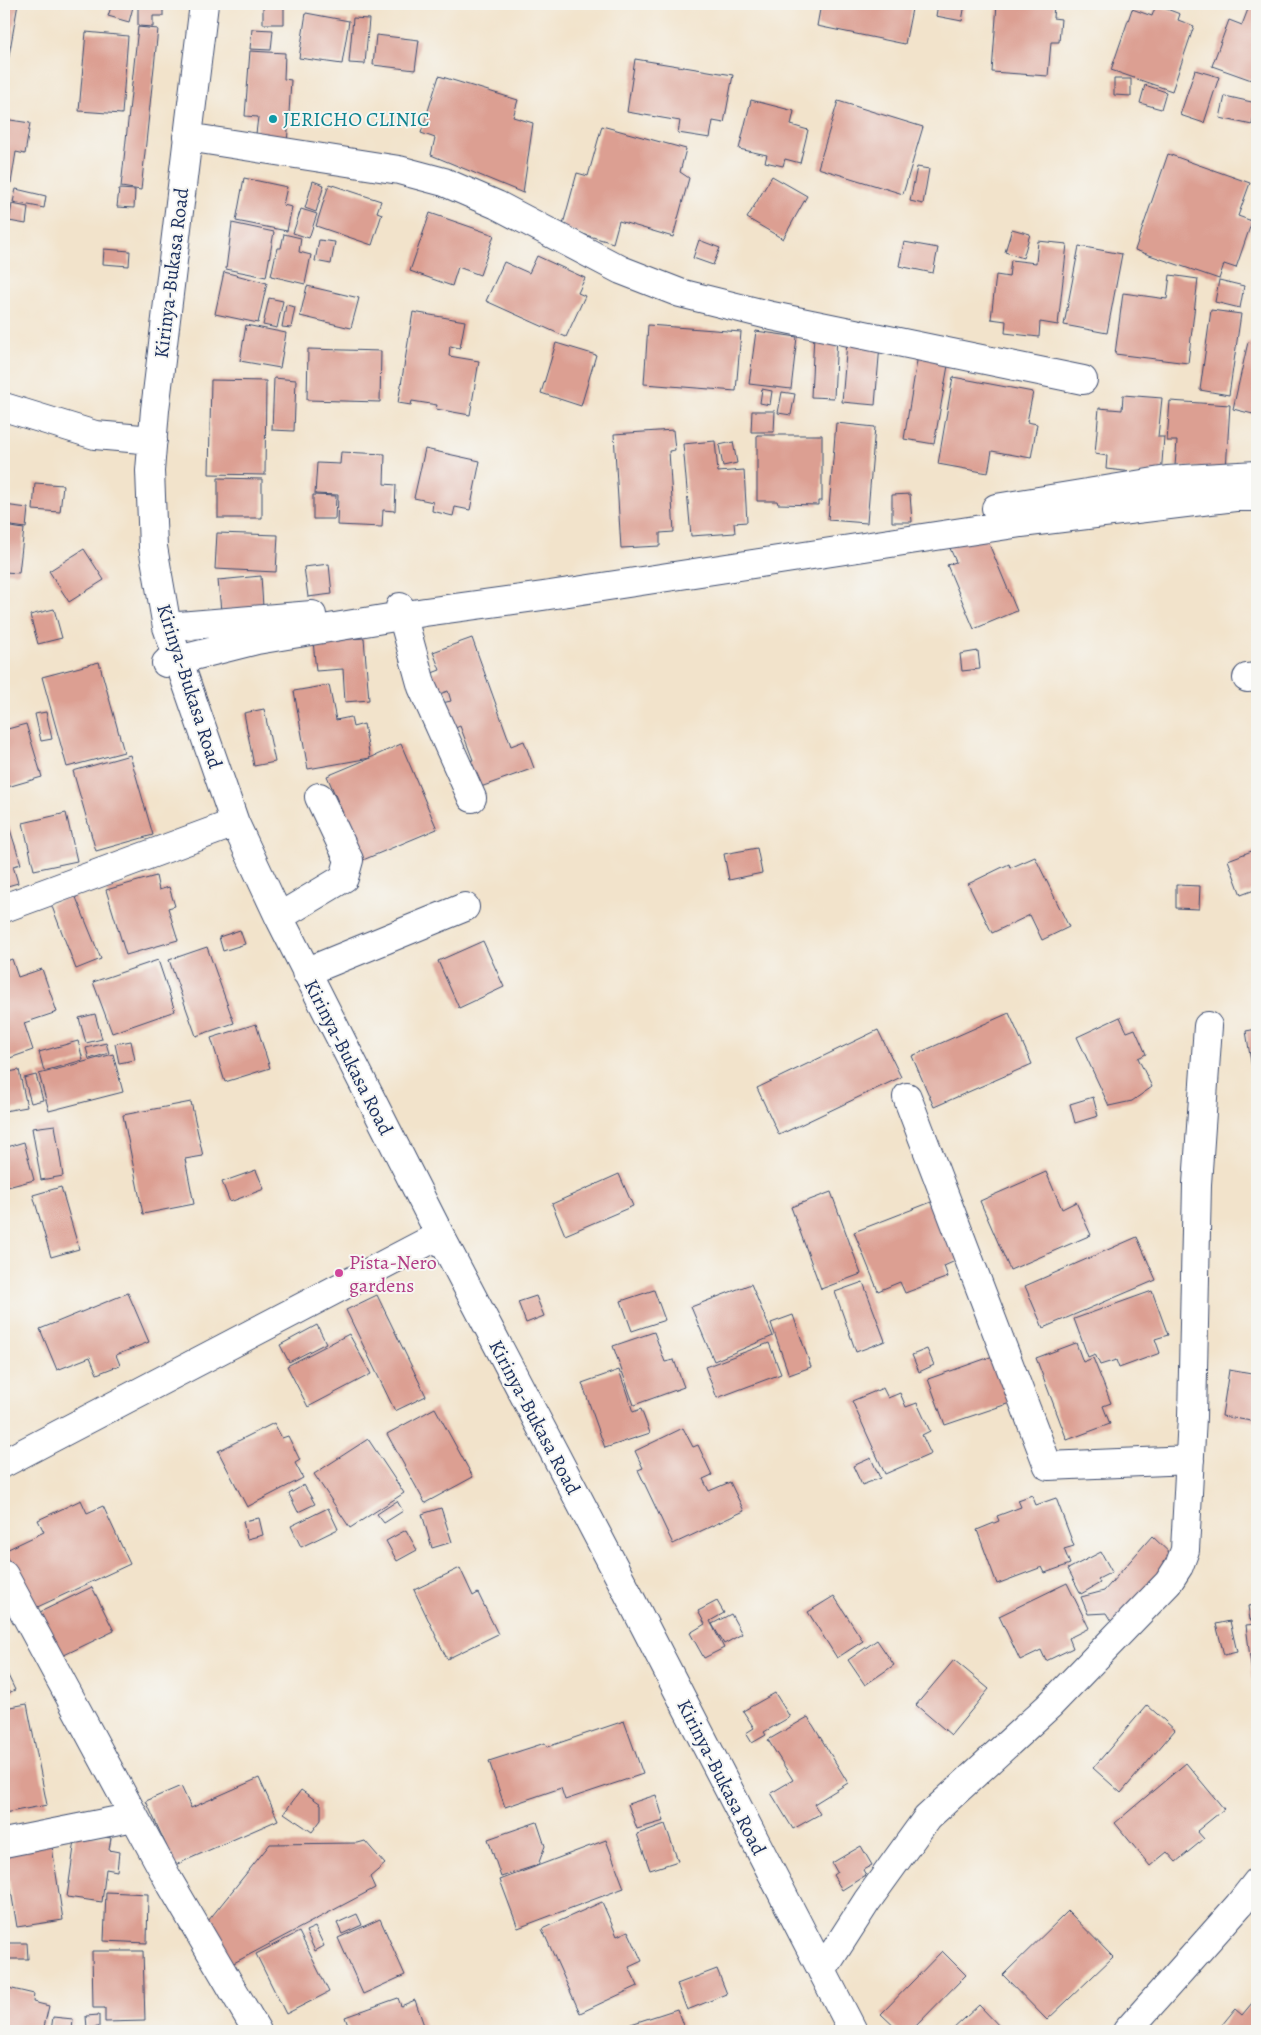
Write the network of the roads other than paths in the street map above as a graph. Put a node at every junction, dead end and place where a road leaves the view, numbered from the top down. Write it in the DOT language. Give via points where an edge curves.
graph roads {
  1 [pos="204,4"];
  2 [pos="187,137"];
  3 [pos="1083,380"];
  4 [pos="4,407"];
  5 [pos="153,440"];
  6 [pos="1257,475"];
  7 [pos="1257,496"];
  8 [pos="400,607"];
  9 [pos="167,627"];
  10 [pos="166,662"];
  11 [pos="319,797"];
  12 [pos="472,798"];
  13 [pos="235,824"];
  14 [pos="465,906"];
  15 [pos="4,908"];
  16 [pos="278,917"];
  17 [pos="306,972"];
  18 [pos="1208,1026"];
  19 [pos="907,1098"];
  20 [pos="440,1235"];
  21 [pos="1190,1460"];
  22 [pos="4,1464"];
  23 [pos="4,1576"];
  24 [pos="134,1817"];
  25 [pos="4,1842"];
  26 [pos="1257,1882"];
  27 [pos="822,1971"];
  28 [pos="257,2031"];
  29 [pos="853,2031"];
  30 [pos="1127,2031"];
  1 -- 2 [label="street, Kirinya-Bukasa Road"];
  2 -- 3 [label="street" via="408,172 444,182 497,205 621,270 680,293 782,318"];
  2 -- 5 [label="street, Kirinya-Bukasa Road"];
  4 -- 5 [label="street" via="95,435"];
  5 -- 9 [label="street, Kirinya-Bukasa Road" via="150,471 153,547"];
  6 -- 8 [label="street" via="1167,480"];
  7 -- 10 [label="street" via="1020,523 425,612 257,640"];
  8 -- 9 [label="street"];
  8 -- 12 [label="street" via="422,687"];
  9 -- 13 [label="street, Kirinya-Bukasa Road"];
  11 -- 16 [label="street" via="349,860 344,878"];
  13 -- 15 [label="street"];
  13 -- 16 [label="street, Kirinya-Bukasa Road"];
  14 -- 17 [label="street"];
  16 -- 17 [label="street, Kirinya-Bukasa Road"];
  17 -- 20 [label="street, Kirinya-Bukasa Road"];
  18 -- 21 [label="street" via="1197,1184"];
  19 -- 21 [label="street" via="1048,1466"];
  20 -- 22 [label="street"];
  20 -- 27 [label="street, Kirinya-Bukasa Road"];
  21 -- 27 [label="street" via="1185,1550 1168,1583 1049,1706 927,1818 867,1901"];
  23 -- 24 [label="street"];
  24 -- 25 [label="street"];
  24 -- 28 [label="street"];
  26 -- 30 [label="street"];
  27 -- 29 [label="street, Kirinya-Bukasa Road"];
}
